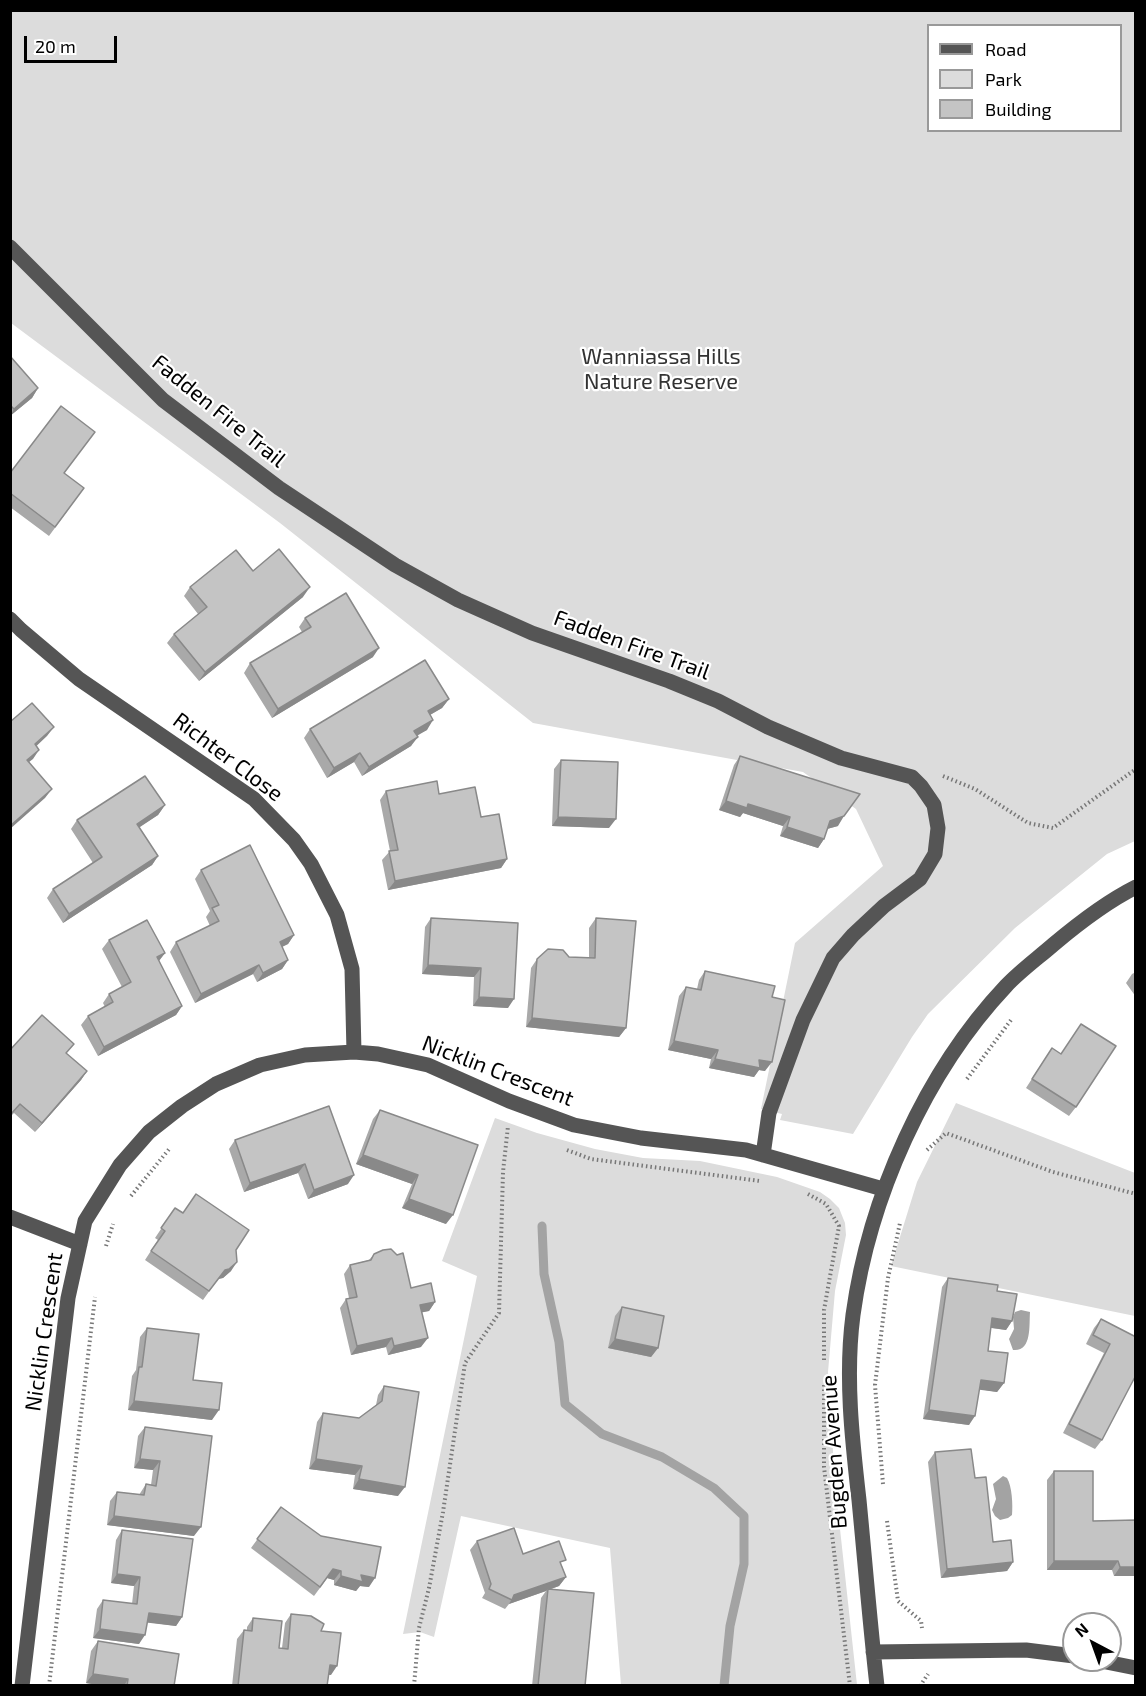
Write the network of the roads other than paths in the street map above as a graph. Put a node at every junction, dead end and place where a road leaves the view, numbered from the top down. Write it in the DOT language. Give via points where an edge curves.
graph roads {
  1 [pos="10,248"];
  2 [pos="10,619"];
  3 [pos="1136,887"];
  4 [pos="354,1052"];
  5 [pos="763,1155"];
  6 [pos="883,1189"];
  7 [pos="10,1217"];
  8 [pos="80,1244"];
  9 [pos="873,1652"];
  10 [pos="1062,1654"];
  11 [pos="22,1686"];
  12 [pos="877,1686"];
  1 -- 5 [label="street, Fadden Fire Trail" via="164,400 279,488 395,565 458,600 532,633 718,700 768,727 841,758 912,777 921,786 934,805 938,828 935,854 920,879 884,906 833,958 803,1020 769,1113"];
  2 -- 4 [label="street, Richter Close" via="79,679 254,799 294,840 337,915 352,969"];
  3 -- 6 [label="street, Bugden Avenue" via="1076,925 1007,985 977,1020 926,1100"];
  4 -- 5 [label="street, Nicklin Crescent" via="428,1065 574,1125"];
  4 -- 8 [label="street, Nicklin Crescent" via="305,1055 260,1065 216,1084 182,1106 149,1132 120,1165 86,1221"];
  5 -- 6 [label="street, Nicklin Crescent"];
  6 -- 9 [label="street, Bugden Avenue" via="870,1230 853,1315 849,1405"];
  7 -- 8 [label="street"];
  8 -- 11 [label="street, Nicklin Crescent" via="68,1298"];
  9 -- 10 [label="street" via="1026,1650"];
  9 -- 12 [label="street, Bugden Avenue"];
}
